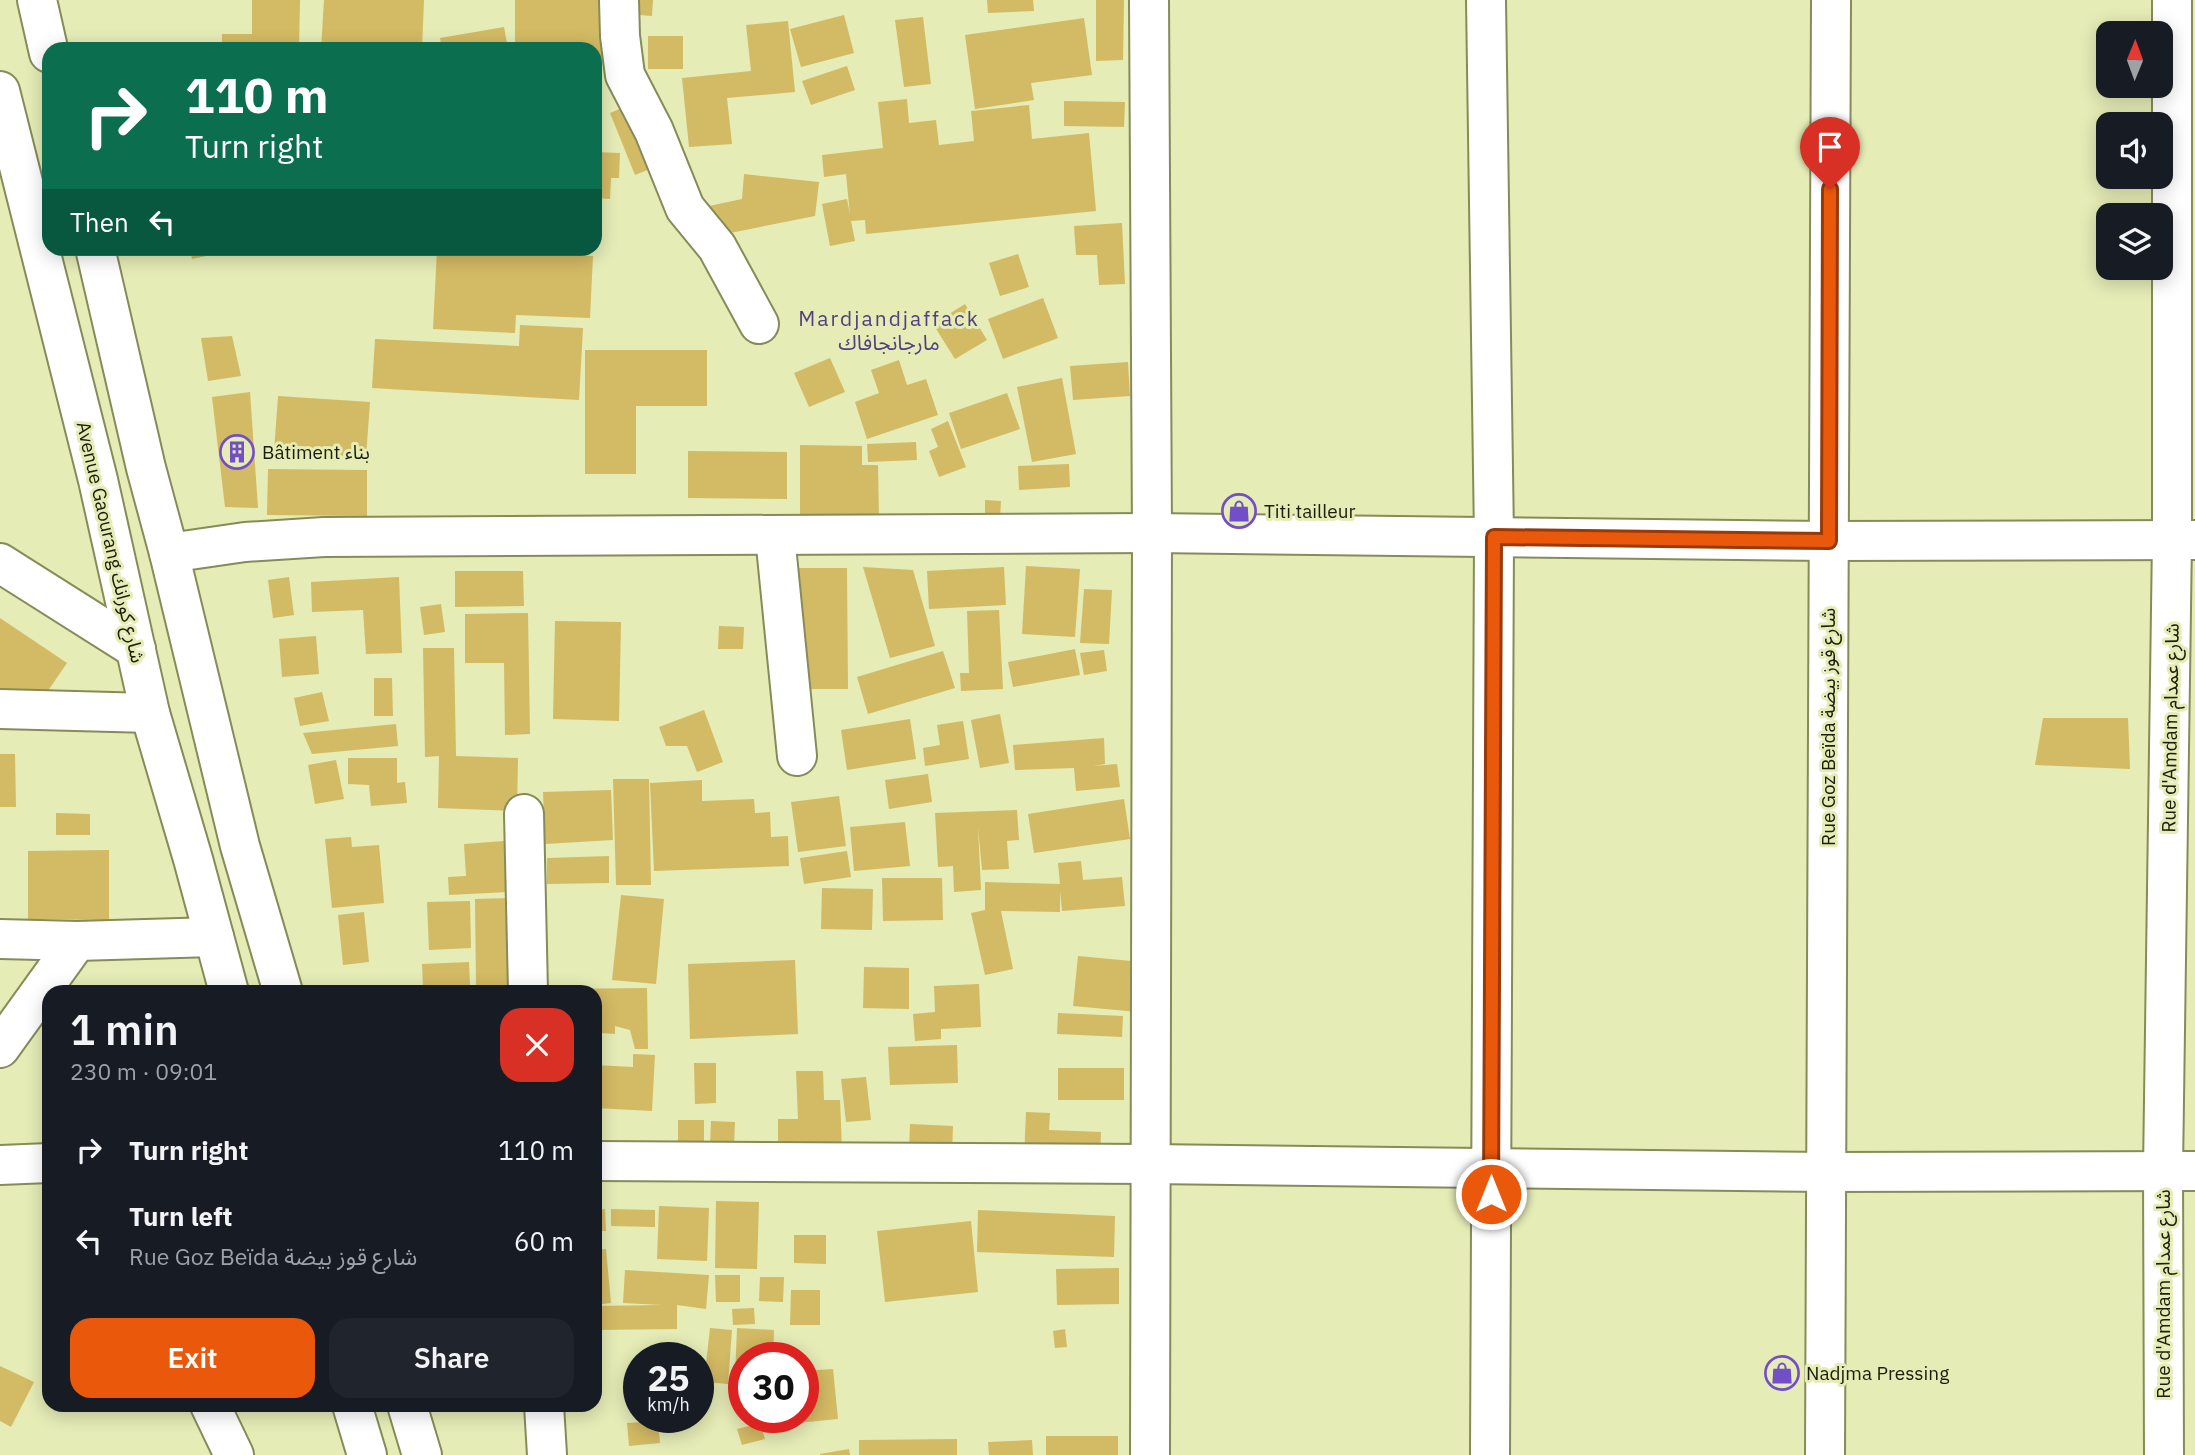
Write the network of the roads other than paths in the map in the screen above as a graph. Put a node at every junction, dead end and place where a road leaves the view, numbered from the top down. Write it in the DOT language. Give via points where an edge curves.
graph roads {
  1 [pos="37,0"];
  2 [pos="619,0"];
  3 [pos="1149,0"];
  4 [pos="1486,0"];
  5 [pos="1831,0"];
  6 [pos="2172,0"];
  7 [pos="47,42"];
  8 [pos="0,91"];
  9 [pos="97,256"];
  10 [pos="760,324"];
  11 [pos="1152,533"];
  12 [pos="775,536"];
  13 [pos="1494,537"];
  14 [pos="2184,539"];
  15 [pos="1829,541"];
  16 [pos="169,554"];
  17 [pos="0,563"];
  18 [pos="136,649"];
  19 [pos="0,709"];
  20 [pos="150,713"];
  21 [pos="797,756"];
  22 [pos="524,814"];
  23 [pos="214,937"];
  24 [pos="0,939"];
  25 [pos="77,942"];
  26 [pos="46,985"];
  27 [pos="227,985"];
  28 [pos="281,985"];
  29 [pos="528,985"];
  30 [pos="42,990"];
  31 [pos="0,1048"];
  32 [pos="602,1161"];
  33 [pos="42,1163"];
  34 [pos="1149,1164"];
  35 [pos="0,1165"];
  36 [pos="1491,1168"];
  37 [pos="2179,1171"];
  38 [pos="1826,1172"];
  39 [pos="213,1412"];
  40 [pos="354,1412"];
  41 [pos="409,1412"];
  42 [pos="544,1412"];
  43 [pos="234,1455"];
  44 [pos="368,1455"];
  45 [pos="422,1455"];
  46 [pos="547,1455"];
  47 [pos="1150,1455"];
  48 [pos="1490,1455"];
  49 [pos="1825,1455"];
  50 [pos="2164,1455"];
  1 -- 7 [label="street"];
  2 -- 10 [label="street" via="625,75 685,208 717,247"];
  3 -- 11 [label="street"];
  4 -- 13 [label="street"];
  5 -- 15 [label="street, Rue Goz Beïda شارع قوز بيضة"];
  6 -- 14 [label="street, Rue d'Amdam شارع عمدام"];
  8 -- 18 [label="street, Avenue Gaourang شارع كورانك"];
  9 -- 16 [label="street"];
  11 -- 12 [label="street"];
  11 -- 13 [label="street"];
  11 -- 34 [label="street"];
  12 -- 16 [label="street" via="324,537 245,542"];
  12 -- 21 [label="street"];
  13 -- 15 [label="street"];
  13 -- 36 [label="street"];
  14 -- 15 [label="street"];
  14 -- 37 [label="street, Rue d'Amdam شارع عمدام"];
  15 -- 38 [label="street, Rue Goz Beïda شارع قوز بيضة"];
  16 -- 28 [label="street" via="240,846"];
  17 -- 18 [label="street"];
  18 -- 20 [label="street, Avenue Gaourang شارع كورانك"];
  19 -- 20 [label="street"];
  20 -- 23 [label="street, Avenue Gaourang شارع كورانك"];
  22 -- 29 [label="street"];
  23 -- 25 [label="street"];
  23 -- 27 [label="street, Avenue Gaourang شارع كورانك"];
  24 -- 25 [label="street"];
  25 -- 26 [label="street"];
  30 -- 31 [label="street"];
  32 -- 34 [label="street"];
  33 -- 35 [label="street"];
  34 -- 36 [label="street"];
  34 -- 47 [label="street"];
  36 -- 38 [label="street"];
  36 -- 48 [label="street"];
  37 -- 38 [label="street"];
  37 -- 50 [label="street, Rue d'Amdam شارع عمدام"];
  38 -- 49 [label="street, Rue Goz Beïda شارع قوز بيضة"];
  39 -- 43 [label="street"];
  40 -- 44 [label="street"];
  41 -- 45 [label="street"];
  42 -- 46 [label="street"];
}
